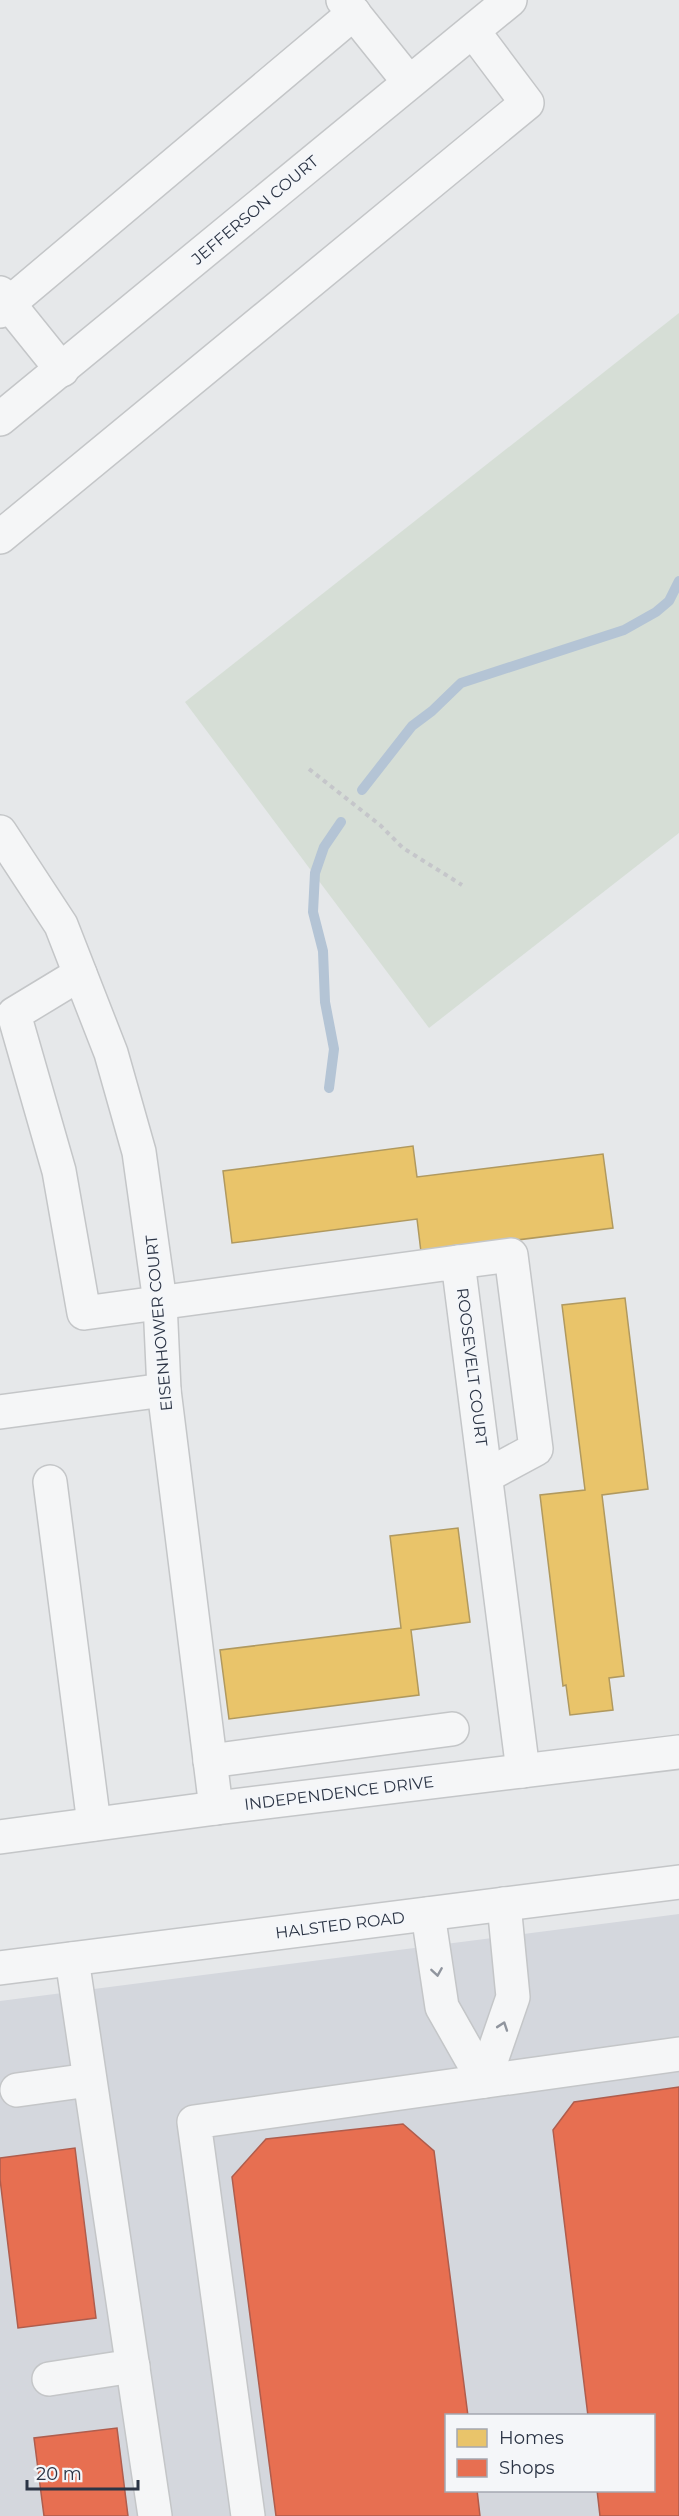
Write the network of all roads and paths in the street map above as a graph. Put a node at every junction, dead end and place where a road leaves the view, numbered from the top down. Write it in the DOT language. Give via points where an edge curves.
graph roads {
  1 [pos="510,0"];
  2 [pos="348,7"];
  3 [pos="473,31"];
  4 [pos="410,82"];
  5 [pos="3,302"];
  6 [pos="62,370"];
  7 [pos="0,419"];
  8 [pos="0,537"];
  9 [pos="309,770"];
  10 [pos="0,832"];
  11 [pos="462,885"];
  12 [pos="80,974"];
  13 [pos="459,1262"];
  14 [pos="160,1302"];
  15 [pos="164,1390"];
  16 [pos="0,1412"];
  17 [pos="486,1476"];
  18 [pos="50,1482"];
  19 [pos="452,1729"];
  20 [pos="679,1752"];
  21 [pos="210,1761"];
  22 [pos="523,1771"];
  23 [pos="216,1808"];
  24 [pos="94,1824"];
  25 [pos="0,1837"];
  26 [pos="679,1882"];
  27 [pos="504,1904"];
  28 [pos="428,1914"];
  29 [pos="72,1959"];
  30 [pos="0,1968"];
  31 [pos="679,2054"];
  32 [pos="89,2080"];
  33 [pos="484,2081"];
  34 [pos="17,2090"];
  35 [pos="133,2366"];
  36 [pos="49,2379"];
  37 [pos="155,2516"];
  38 [pos="248,2516"];
  1 -- 3 [label="street, JEFFERSON COURT"];
  2 -- 4 [label="street"];
  2 -- 5 [label="street"];
  3 -- 4 [label="street, JEFFERSON COURT"];
  3 -- 8 [label="street" via="527,103"];
  4 -- 6 [label="street, JEFFERSON COURT"];
  5 -- 6 [label="street"];
  6 -- 7 [label="street, JEFFERSON COURT"];
  9 -- 11 [label="path" via="380,825 403,848"];
  10 -- 12 [label="street, EISENHOWER COURT" via="61,925"];
  12 -- 14 [label="street, EISENHOWER COURT" via="111,1053 139,1152"];
  12 -- 14 [label="street" via="14,1014 59,1171 84,1313"];
  13 -- 14 [label="street"];
  13 -- 17 [label="street, ROOSEVELT COURT"];
  13 -- 17 [label="street" via="511,1255 536,1449"];
  14 -- 15 [label="street, EISENHOWER COURT"];
  15 -- 16 [label="street"];
  15 -- 21 [label="street, EISENHOWER COURT"];
  17 -- 22 [label="street, ROOSEVELT COURT"];
  18 -- 24 [label="street"];
  19 -- 21 [label="street"];
  20 -- 22 [label="street, INDEPENDENCE DRIVE"];
  21 -- 23 [label="street, EISENHOWER COURT"];
  22 -- 23 [label="street, INDEPENDENCE DRIVE"];
  23 -- 24 [label="street, INDEPENDENCE DRIVE"];
  24 -- 25 [label="street, INDEPENDENCE DRIVE"];
  26 -- 27 [label="street, HALSTED ROAD"];
  27 -- 28 [label="street, HALSTED ROAD"];
  33 -- 27 [label="street, one-way" via="513,1998"];
  28 -- 29 [label="street, HALSTED ROAD"];
  28 -- 33 [label="street, one-way" via="442,2007"];
  29 -- 30 [label="street, HALSTED ROAD"];
  29 -- 32 [label="street"];
  31 -- 33 [label="street"];
  32 -- 34 [label="street"];
  32 -- 35 [label="street"];
  33 -- 38 [label="street" via="194,2122"];
  35 -- 36 [label="street"];
  35 -- 37 [label="street"];
}
